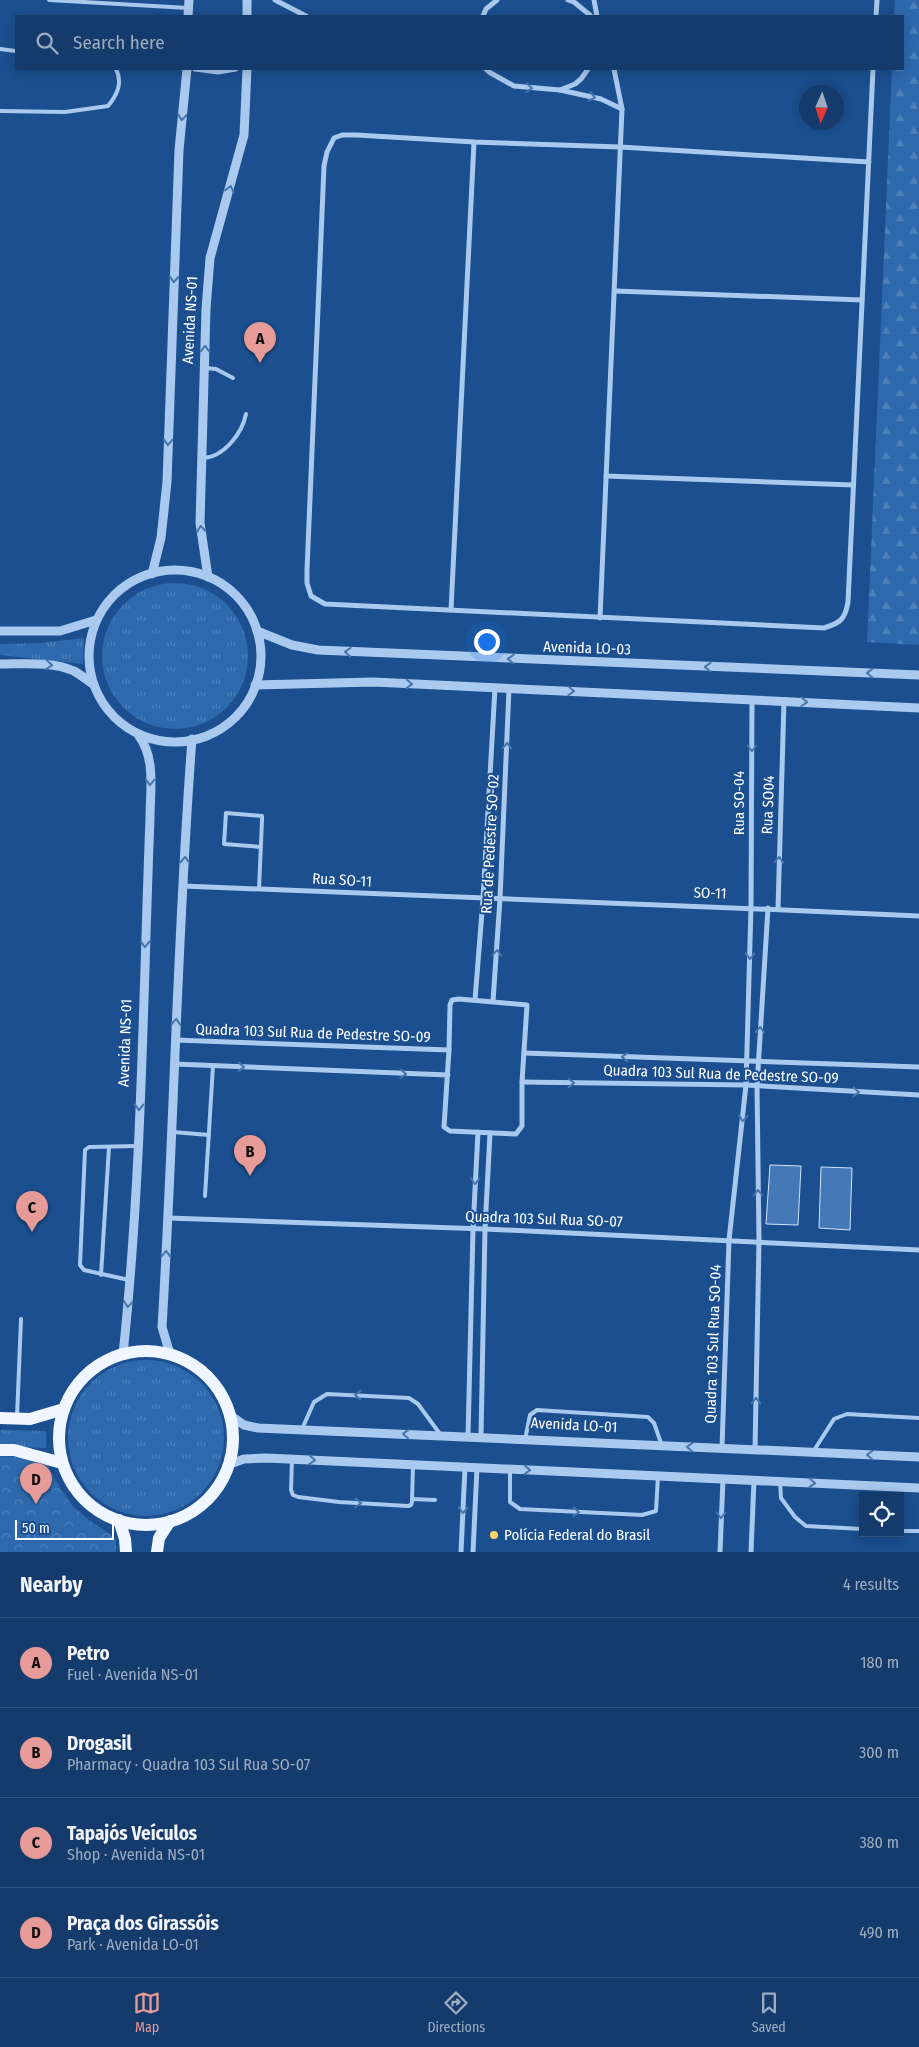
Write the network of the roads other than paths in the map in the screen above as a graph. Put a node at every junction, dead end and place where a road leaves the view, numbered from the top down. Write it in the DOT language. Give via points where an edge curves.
graph roads {
  1 [pos="49,0"];
  2 [pos="247,0"];
  3 [pos="275,0"];
  4 [pos="497,0"];
  5 [pos="568,0"];
  6 [pos="594,0"];
  7 [pos="876,0"];
  8 [pos="188,8"];
  9 [pos="247,15"];
  10 [pos="304,15"];
  11 [pos="483,15"];
  12 [pos="590,15"];
  13 [pos="597,15"];
  14 [pos="876,15"];
  15 [pos="0,49"];
  16 [pos="15,50"];
  17 [pos="116,70"];
  18 [pos="187,70"];
  19 [pos="203,70"];
  20 [pos="230,70"];
  21 [pos="247,70"];
  22 [pos="487,70"];
  23 [pos="587,70"];
  24 [pos="614,70"];
  25 [pos="873,70"];
  26 [pos="560,90"];
  27 [pos="622,109"];
  28 [pos="0,111"];
  29 [pos="474,142"];
  30 [pos="620,147"];
  31 [pos="869,162"];
  32 [pos="615,291"];
  33 [pos="862,300"];
  34 [pos="204,368"];
  35 [pos="233,378"];
  36 [pos="246,414"];
  37 [pos="202,458"];
  38 [pos="606,476"];
  39 [pos="853,485"];
  40 [pos="152,574"];
  41 [pos="208,577"];
  42 [pos="452,610"];
  43 [pos="600,618"];
  44 [pos="96,620"];
  45 [pos="0,631"];
  46 [pos="257,631"];
  47 [pos="0,664"];
  48 [pos="919,675"];
  49 [pos="255,685"];
  50 [pos="94,686"];
  51 [pos="495,688"];
  52 [pos="509,689"];
  53 [pos="752,700"];
  54 [pos="784,701"];
  55 [pos="919,708"];
  56 [pos="139,736"];
  57 [pos="192,739"];
  58 [pos="261,846"];
  59 [pos="184,886"];
  60 [pos="259,889"];
  61 [pos="483,899"];
  62 [pos="500,899"];
  63 [pos="751,907"];
  64 [pos="768,908"];
  65 [pos="778,909"];
  66 [pos="919,916"];
  67 [pos="475,1000"];
  68 [pos="494,1001"];
  69 [pos="175,1040"];
  70 [pos="449,1050"];
  71 [pos="524,1053"];
  72 [pos="747,1062"];
  73 [pos="758,1062"];
  74 [pos="174,1064"];
  75 [pos="213,1066"];
  76 [pos="919,1067"];
  77 [pos="448,1076"];
  78 [pos="522,1082"];
  79 [pos="746,1085"];
  80 [pos="757,1086"];
  81 [pos="919,1095"];
  82 [pos="173,1132"];
  83 [pos="478,1132"];
  84 [pos="490,1133"];
  85 [pos="209,1135"];
  86 [pos="138,1146"];
  87 [pos="109,1147"];
  88 [pos="205,1196"];
  89 [pos="168,1218"];
  90 [pos="473,1229"];
  91 [pos="485,1229"];
  92 [pos="729,1240"];
  93 [pos="759,1242"];
  94 [pos="919,1250"];
  95 [pos="101,1275"];
  96 [pos="131,1281"];
  97 [pos="21,1318"];
  98 [pos="123,1354"];
  99 [pos="170,1354"];
  100 [pos="64,1409"];
  101 [pos="231,1416"];
  102 [pos="0,1418"];
  103 [pos="919,1418"];
  104 [pos="17,1419"];
  105 [pos="302,1429"];
  106 [pos="441,1436"];
  107 [pos="468,1437"];
  108 [pos="481,1438"];
  109 [pos="525,1440"];
  110 [pos="662,1446"];
  111 [pos="722,1448"];
  112 [pos="0,1450"];
  113 [pos="755,1450"];
  114 [pos="813,1452"];
  115 [pos="919,1457"];
  116 [pos="292,1459"];
  117 [pos="62,1463"];
  118 [pos="230,1464"];
  119 [pos="413,1465"];
  120 [pos="465,1467"];
  121 [pos="477,1468"];
  122 [pos="510,1469"];
  123 [pos="658,1476"];
  124 [pos="723,1479"];
  125 [pos="754,1480"];
  126 [pos="780,1482"];
  127 [pos="919,1488"];
  128 [pos="412,1498"];
  129 [pos="435,1500"];
  130 [pos="119,1520"];
  131 [pos="170,1521"];
  132 [pos="859,1529"];
  133 [pos="904,1531"];
  134 [pos="919,1532"];
  135 [pos="126,1552"];
  136 [pos="156,1552"];
  137 [pos="461,1552"];
  138 [pos="473,1552"];
  139 [pos="720,1552"];
  140 [pos="751,1552"];
  1 -- 8 [label="lane"];
  2 -- 9 [label="street"];
  3 -- 10 [label="street"];
  4 -- 11 [label="street"];
  5 -- 12 [label="street"];
  6 -- 13 [label="street"];
  7 -- 14 [label="street"];
  15 -- 16 [label="lane"];
  17 -- 28 [label="lane" via="119,88 108,106 65,112"];
  18 -- 40 [label="street, Avenida NS-01, one-way" via="179,150 167,482 162,538"];
  19 -- 20 [label="street"];
  34 -- 21 [label="street, Avenida NS-01, one-way" via="210,258 244,135"];
  22 -- 26 [label="street, one-way" via="514,86"];
  23 -- 26 [label="street" via="581,80"];
  24 -- 27 [label="street"];
  25 -- 31 [label="street"];
  26 -- 27 [label="street, one-way" via="601,99"];
  27 -- 30 [label="street"];
  29 -- 30 [label="street"];
  29 -- 42 [label="street"];
  29 -- 42 [label="street" via="342,135 334,138 324,166 307,570 310,593 325,604"];
  30 -- 31 [label="street"];
  30 -- 32 [label="street"];
  31 -- 33 [label="street"];
  32 -- 33 [label="street"];
  32 -- 38 [label="street"];
  33 -- 39 [label="street"];
  34 -- 35 [label="lane" via="216,369"];
  34 -- 37 [label="street, Avenida NS-01"];
  36 -- 37 [label="lane" via="241,429 227,447 216,456"];
  41 -- 37 [label="street, Avenida NS-01, one-way" via="200,523"];
  38 -- 39 [label="street"];
  38 -- 43 [label="street"];
  39 -- 43 [label="street" via="848,602 839,623 824,628"];
  40 -- 41 [label="street" via="188,570"];
  40 -- 44 [label="street" via="134,580 112,597"];
  41 -- 46 [label="street" via="237,596 253,618"];
  42 -- 43 [label="street"];
  44 -- 45 [label="street" via="60,631"];
  44 -- 50 [label="street" via="90,641 89,664"];
  48 -- 46 [label="street, Avenida LO-03, one-way" via="318,650 292,645"];
  46 -- 49 [label="street" via="261,645 260,673"];
  47 -- 50 [label="street, one-way" via="62,667 76,672"];
  49 -- 51 [label="street, one-way" via="374,682"];
  49 -- 57 [label="street" via="250,699 232,720 209,735"];
  50 -- 56 [label="street" via="107,710"];
  51 -- 52 [label="street"];
  51 -- 61 [label="street, Rua de Pedestre SO-02"];
  52 -- 53 [label="street, one-way"];
  62 -- 52 [label="street, Rua de Pedestre SO-02, one-way"];
  53 -- 54 [label="street"];
  53 -- 63 [label="street, Rua SO-04, one-way"];
  54 -- 55 [label="street, one-way"];
  65 -- 54 [label="street, Rua SO04, one-way"];
  56 -- 57 [label="street" via="182,742"];
  56 -- 86 [label="street, Avenida NS-01, one-way" via="148,751 150,774"];
  59 -- 57 [label="street, one-way"];
  58 -- 58 [label="lane" via="262,816 226,813 224,844"];
  58 -- 60 [label="lane"];
  59 -- 60 [label="street, Rua SO-11"];
  69 -- 59 [label="street, one-way"];
  60 -- 61 [label="street, Rua SO-11"];
  61 -- 62 [label="street, Rua SO-11"];
  61 -- 67 [label="street, Rua de Pedestre SO-02"];
  62 -- 63 [label="street, SO-11"];
  68 -- 62 [label="street, Rua de Pedestre SO-02, one-way"];
  63 -- 64 [label="street, SO-11"];
  63 -- 72 [label="street, Rua SO-04, one-way"];
  64 -- 65 [label="street, SO-11"];
  73 -- 64 [label="street, one-way"];
  65 -- 66 [label="street, SO-11"];
  67 -- 68 [label="street"];
  67 -- 70 [label="street" via="451,1001"];
  68 -- 71 [label="street" via="527,1005"];
  69 -- 70 [label="street, Quadra 103 Sul Rua de Pedestre SO-09"];
  69 -- 74 [label="street"];
  70 -- 77 [label="street"];
  72 -- 71 [label="street, Quadra 103 Sul Rua de Pedestre SO-09, one-way"];
  71 -- 78 [label="street"];
  72 -- 73 [label="street, Quadra 103 Sul Rua de Pedestre SO-09"];
  72 -- 79 [label="street, Rua SO-04"];
  73 -- 76 [label="street, Quadra 103 Sul Rua de Pedestre SO-09"];
  73 -- 80 [label="street"];
  74 -- 75 [label="street"];
  74 -- 82 [label="street"];
  75 -- 77 [label="street, one-way"];
  75 -- 85 [label="lane"];
  77 -- 83 [label="street" via="445,1129"];
  78 -- 79 [label="street, Quadra 103 Sul Rua de Pedestre SO-09, one-way"];
  78 -- 84 [label="street" via="520,1131 514,1135"];
  79 -- 80 [label="street, Quadra 103 Sul Rua de Pedestre SO-09"];
  79 -- 92 [label="street, Quadra 103 Sul Rua SO-04, one-way"];
  80 -- 81 [label="street, Quadra 103 Sul Rua de Pedestre SO-09, one-way"];
  93 -- 80 [label="street, one-way"];
  82 -- 85 [label="lane"];
  82 -- 89 [label="street"];
  83 -- 84 [label="street"];
  83 -- 90 [label="street, one-way"];
  84 -- 91 [label="street"];
  85 -- 88 [label="lane"];
  86 -- 87 [label="lane"];
  86 -- 96 [label="street, Avenida NS-01"];
  87 -- 95 [label="lane"];
  87 -- 95 [label="lane" via="88,1147 85,1150 80,1265 84,1270"];
  89 -- 90 [label="street, Quadra 103 Sul Rua SO-07"];
  99 -- 89 [label="street, one-way" via="162,1327"];
  90 -- 91 [label="street, Quadra 103 Sul Rua SO-07"];
  90 -- 107 [label="street"];
  91 -- 92 [label="street, Quadra 103 Sul Rua SO-07"];
  91 -- 108 [label="street"];
  92 -- 93 [label="street, Quadra 103 Sul Rua SO-07"];
  92 -- 111 [label="street, Quadra 103 Sul Rua SO-04"];
  93 -- 94 [label="street, Quadra 103 Sul Rua SO-07"];
  113 -- 93 [label="street, one-way"];
  95 -- 96 [label="lane"];
  96 -- 98 [label="street, Avenida NS-01, one-way"];
  97 -- 104 [label="lane"];
  98 -- 99 [label="main road" via="146,1351"];
  98 -- 100 [label="main road" via="89,1372 72,1392"];
  99 -- 101 [label="main road" via="210,1378 223,1396"];
  100 -- 104 [label="main road" via="30,1419"];
  100 -- 117 [label="main road" via="59,1434"];
  101 -- 105 [label="street, Avenida LO-01" via="252,1427"];
  101 -- 118 [label="main road" via="234,1443"];
  102 -- 104 [label="main road"];
  103 -- 114 [label="lane" via="847,1414 834,1419"];
  106 -- 105 [label="street, Avenida LO-01, one-way"];
  106 -- 105 [label="lane, one-way" via="418,1404 409,1398 327,1394 314,1402"];
  106 -- 107 [label="street, Avenida LO-01"];
  107 -- 108 [label="street, Avenida LO-01"];
  108 -- 109 [label="street, Avenida LO-01"];
  109 -- 110 [label="street, Avenida LO-01"];
  109 -- 110 [label="lane" via="530,1415 536,1410 648,1417 654,1423"];
  111 -- 110 [label="street, Avenida LO-01, one-way"];
  111 -- 113 [label="street, Avenida LO-01"];
  112 -- 117 [label="main road" via="14,1450"];
  113 -- 114 [label="street, Avenida LO-01"];
  115 -- 114 [label="street, Avenida LO-01, one-way"];
  116 -- 118 [label="street" via="251,1458"];
  116 -- 119 [label="street, one-way"];
  116 -- 128 [label="lane, one-way" via="291,1490 298,1497 408,1506"];
  117 -- 130 [label="main road" via="86,1501"];
  118 -- 131 [label="main road" via="222,1482 208,1499 191,1513"];
  119 -- 120 [label="street"];
  119 -- 128 [label="lane"];
  120 -- 121 [label="street"];
  120 -- 137 [label="street, one-way"];
  121 -- 122 [label="street"];
  121 -- 138 [label="street"];
  122 -- 123 [label="street, one-way"];
  122 -- 123 [label="lane, one-way" via="510,1502 520,1509 642,1515 656,1511"];
  123 -- 124 [label="street"];
  124 -- 125 [label="street"];
  124 -- 139 [label="street, one-way"];
  125 -- 126 [label="street"];
  125 -- 140 [label="street"];
  126 -- 127 [label="street, one-way"];
  126 -- 132 [label="lane" via="781,1498 806,1526"];
  128 -- 129 [label="lane"];
  130 -- 131 [label="main road" via="144,1525"];
  130 -- 135 [label="main road"];
  131 -- 136 [label="main road" via="159,1538"];
  133 -- 134 [label="lane"];
}
